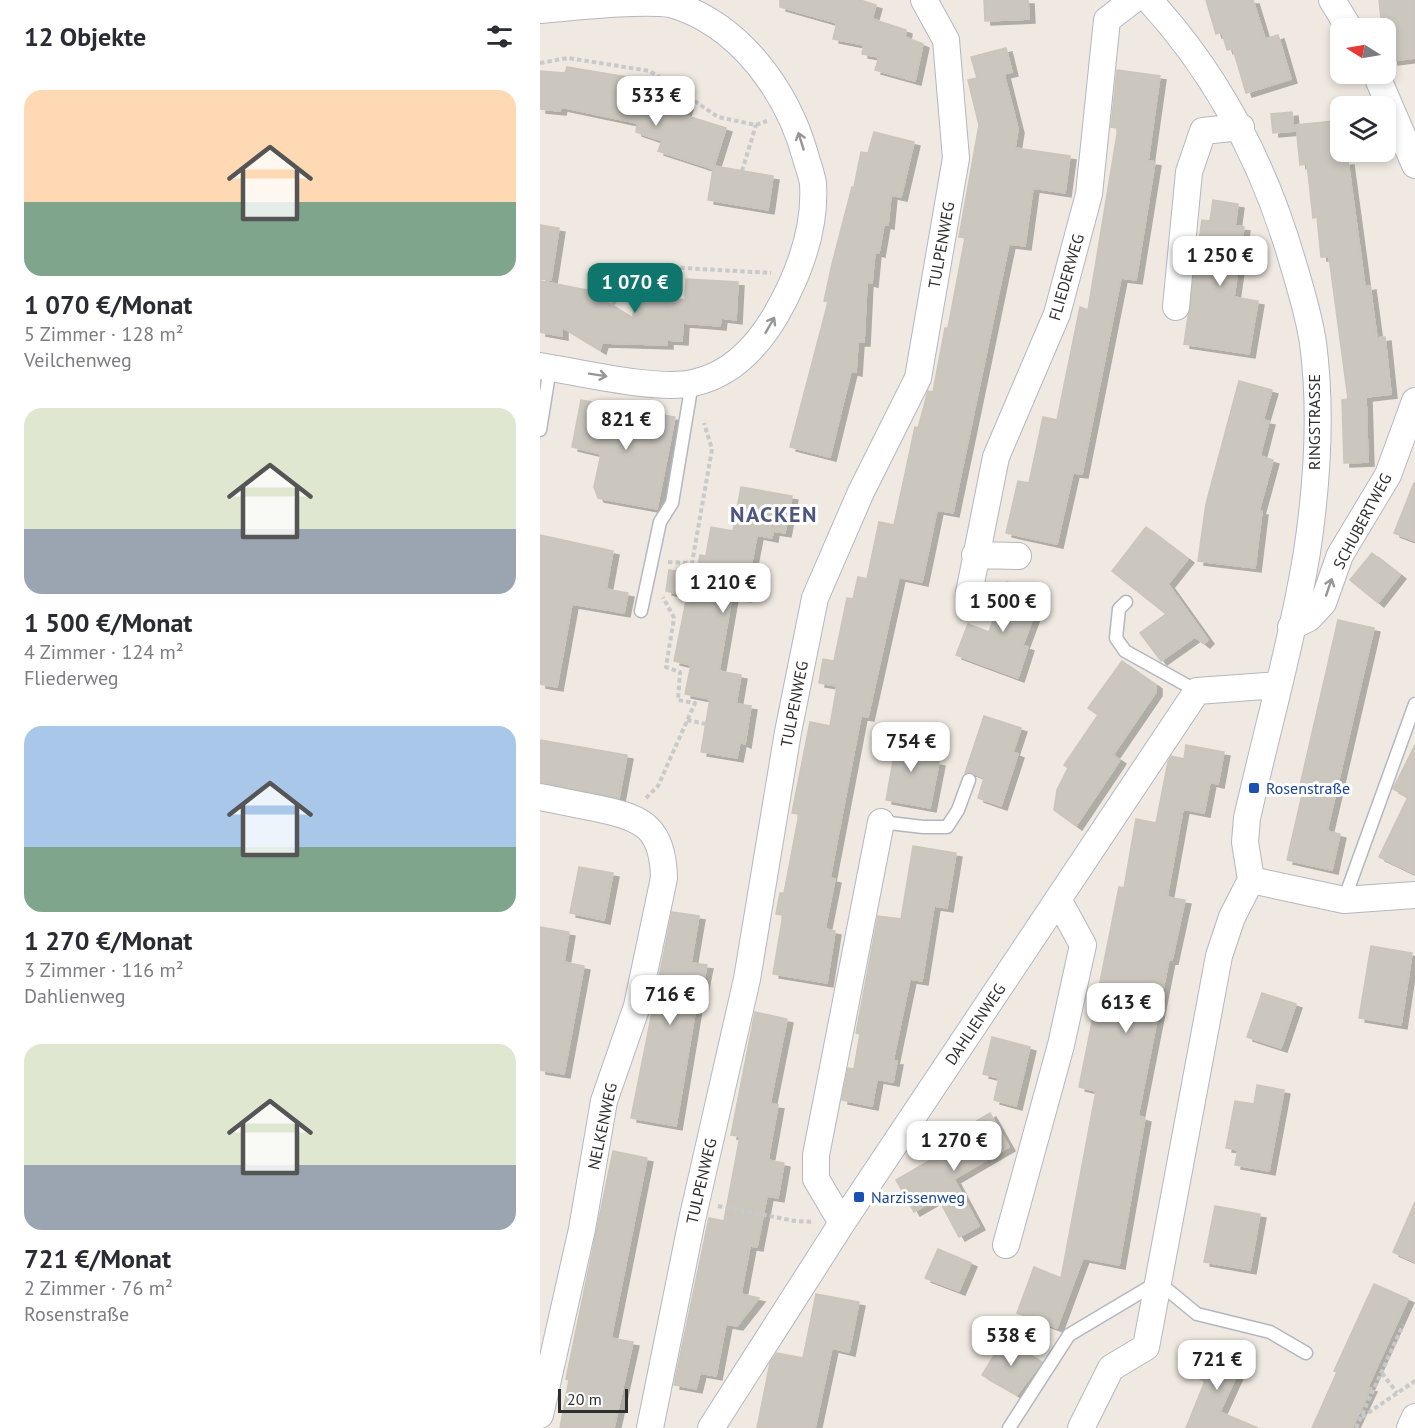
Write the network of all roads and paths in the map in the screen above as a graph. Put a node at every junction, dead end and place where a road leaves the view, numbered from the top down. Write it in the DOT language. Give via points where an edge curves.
graph roads {
  1 [pos="924,0"];
  2 [pos="1133,0"];
  3 [pos="1149,0"];
  4 [pos="1332,0"];
  5 [pos="540,10"];
  6 [pos="1343,18"];
  7 [pos="540,63"];
  8 [pos="1380,84"];
  9 [pos="790,112"];
  10 [pos="756,125"];
  11 [pos="1240,127"];
  12 [pos="1415,165"];
  13 [pos="742,171"];
  14 [pos="794,283"];
  15 [pos="612,305"];
  16 [pos="1176,307"];
  17 [pos="545,367"];
  18 [pos="692,383"];
  19 [pos="1415,401"];
  20 [pos="540,430"];
  21 [pos="975,555"];
  22 [pos="1018,556"];
  23 [pos="663,562"];
  24 [pos="969,593"];
  25 [pos="662,595"];
  26 [pos="1126,602"];
  27 [pos="641,611"];
  28 [pos="1291,627"];
  29 [pos="1279,685"];
  30 [pos="1197,691"];
  31 [pos="1415,704"];
  32 [pos="687,720"];
  33 [pos="706,724"];
  34 [pos="969,780"];
  35 [pos="540,797"];
  36 [pos="628,815"];
  37 [pos="881,822"];
  38 [pos="1251,880"];
  39 [pos="1415,895"];
  40 [pos="1344,900"];
  41 [pos="1059,901"];
  42 [pos="696,1202"];
  43 [pos="842,1223"];
  44 [pos="1006,1245"];
  45 [pos="1158,1282"];
  46 [pos="1403,1325"];
  47 [pos="1306,1353"];
  48 [pos="1381,1372"];
  49 [pos="1415,1382"];
  50 [pos="1397,1393"];
  51 [pos="540,1415"];
  52 [pos="1361,1417"];
  53 [pos="1415,1417"];
  54 [pos="650,1428"];
  55 [pos="711,1428"];
  56 [pos="1009,1428"];
  57 [pos="1081,1428"];
  58 [pos="1356,1428"];
  59 [pos="1410,1428"];
  1 -- 42 [label="street, TULPENWEG" via="946,40 956,158 918,378 861,492 816,598 788,732 747,979"];
  2 -- 21 [label="street, FLIEDERWEG" via="1107,20 1089,195 1057,314 996,457"];
  3 -- 11 [label="street, RINGSTRASSE" via="1179,32 1212,78"];
  4 -- 6 [label="street"];
  5 -- 9 [label="street" via="649,1 671,4 702,17 743,47"];
  7 -- 10 [label="path" via="568,58 650,71 718,117"];
  8 -- 12 [label="street"];
  9 -- 10 [label="path"];
  14 -- 9 [label="street, one-way" via="811,228 813,183"];
  10 -- 13 [label="path"];
  11 -- 16 [label="street" via="1203,131 1190,172"];
  11 -- 28 [label="street, RINGSTRASSE" via="1265,179 1284,234 1313,343 1316,461 1307,551"];
  14 -- 15 [label="path" via="774,274 665,267 663,292 625,291"];
  18 -- 14 [label="street, one-way" via="734,366 751,350 765,334"];
  17 -- 18 [label="street, one-way" via="666,385"];
  17 -- 20 [label="lane"];
  18 -- 23 [label="path" via="712,449 692,563"];
  18 -- 27 [label="lane" via="672,503 660,522"];
  28 -- 19 [label="street, SCHUBERTWEG, one-way" via="1309,618 1323,603 1340,555 1388,475"];
  21 -- 22 [label="street"];
  21 -- 24 [label="street, FLIEDERWEG"];
  25 -- 32 [label="path" via="674,618 666,667 680,672 678,700 695,703"];
  26 -- 30 [label="lane" via="1119,609 1116,638 1125,651"];
  28 -- 29 [label="street, RINGSTRASSE"];
  29 -- 30 [label="street"];
  29 -- 38 [label="street, RINGSTRASSE" via="1247,818 1245,842"];
  30 -- 41 [label="street, DAHLIENWEG"];
  31 -- 40 [label="lane"];
  32 -- 33 [label="path"];
  32 -- 36 [label="path" via="658,786"];
  34 -- 37 [label="lane" via="947,827"];
  35 -- 36 [label="street"];
  36 -- 51 [label="street, NELKENWEG" via="645,824 658,839 664,878 637,1006 604,1101 582,1229"];
  37 -- 43 [label="street" via="816,1155 816,1179"];
  38 -- 40 [label="street"];
  38 -- 45 [label="street" via="1232,917 1219,956"];
  39 -- 40 [label="street"];
  41 -- 43 [label="street, DAHLIENWEG"];
  41 -- 44 [label="street" via="1083,945 1061,1045"];
  42 -- 43 [label="path" via="795,1221"];
  42 -- 54 [label="street, TULPENWEG"];
  43 -- 55 [label="street, DAHLIENWEG"];
  45 -- 47 [label="lane" via="1197,1314 1270,1332"];
  45 -- 56 [label="lane" via="1069,1335"];
  45 -- 57 [label="street" via="1146,1347 1111,1368"];
  46 -- 48 [label="path"];
  48 -- 50 [label="path"];
  48 -- 52 [label="path"];
  49 -- 50 [label="path"];
  50 -- 52 [label="path"];
  52 -- 58 [label="path"];
  53 -- 59 [label="street"];
}
